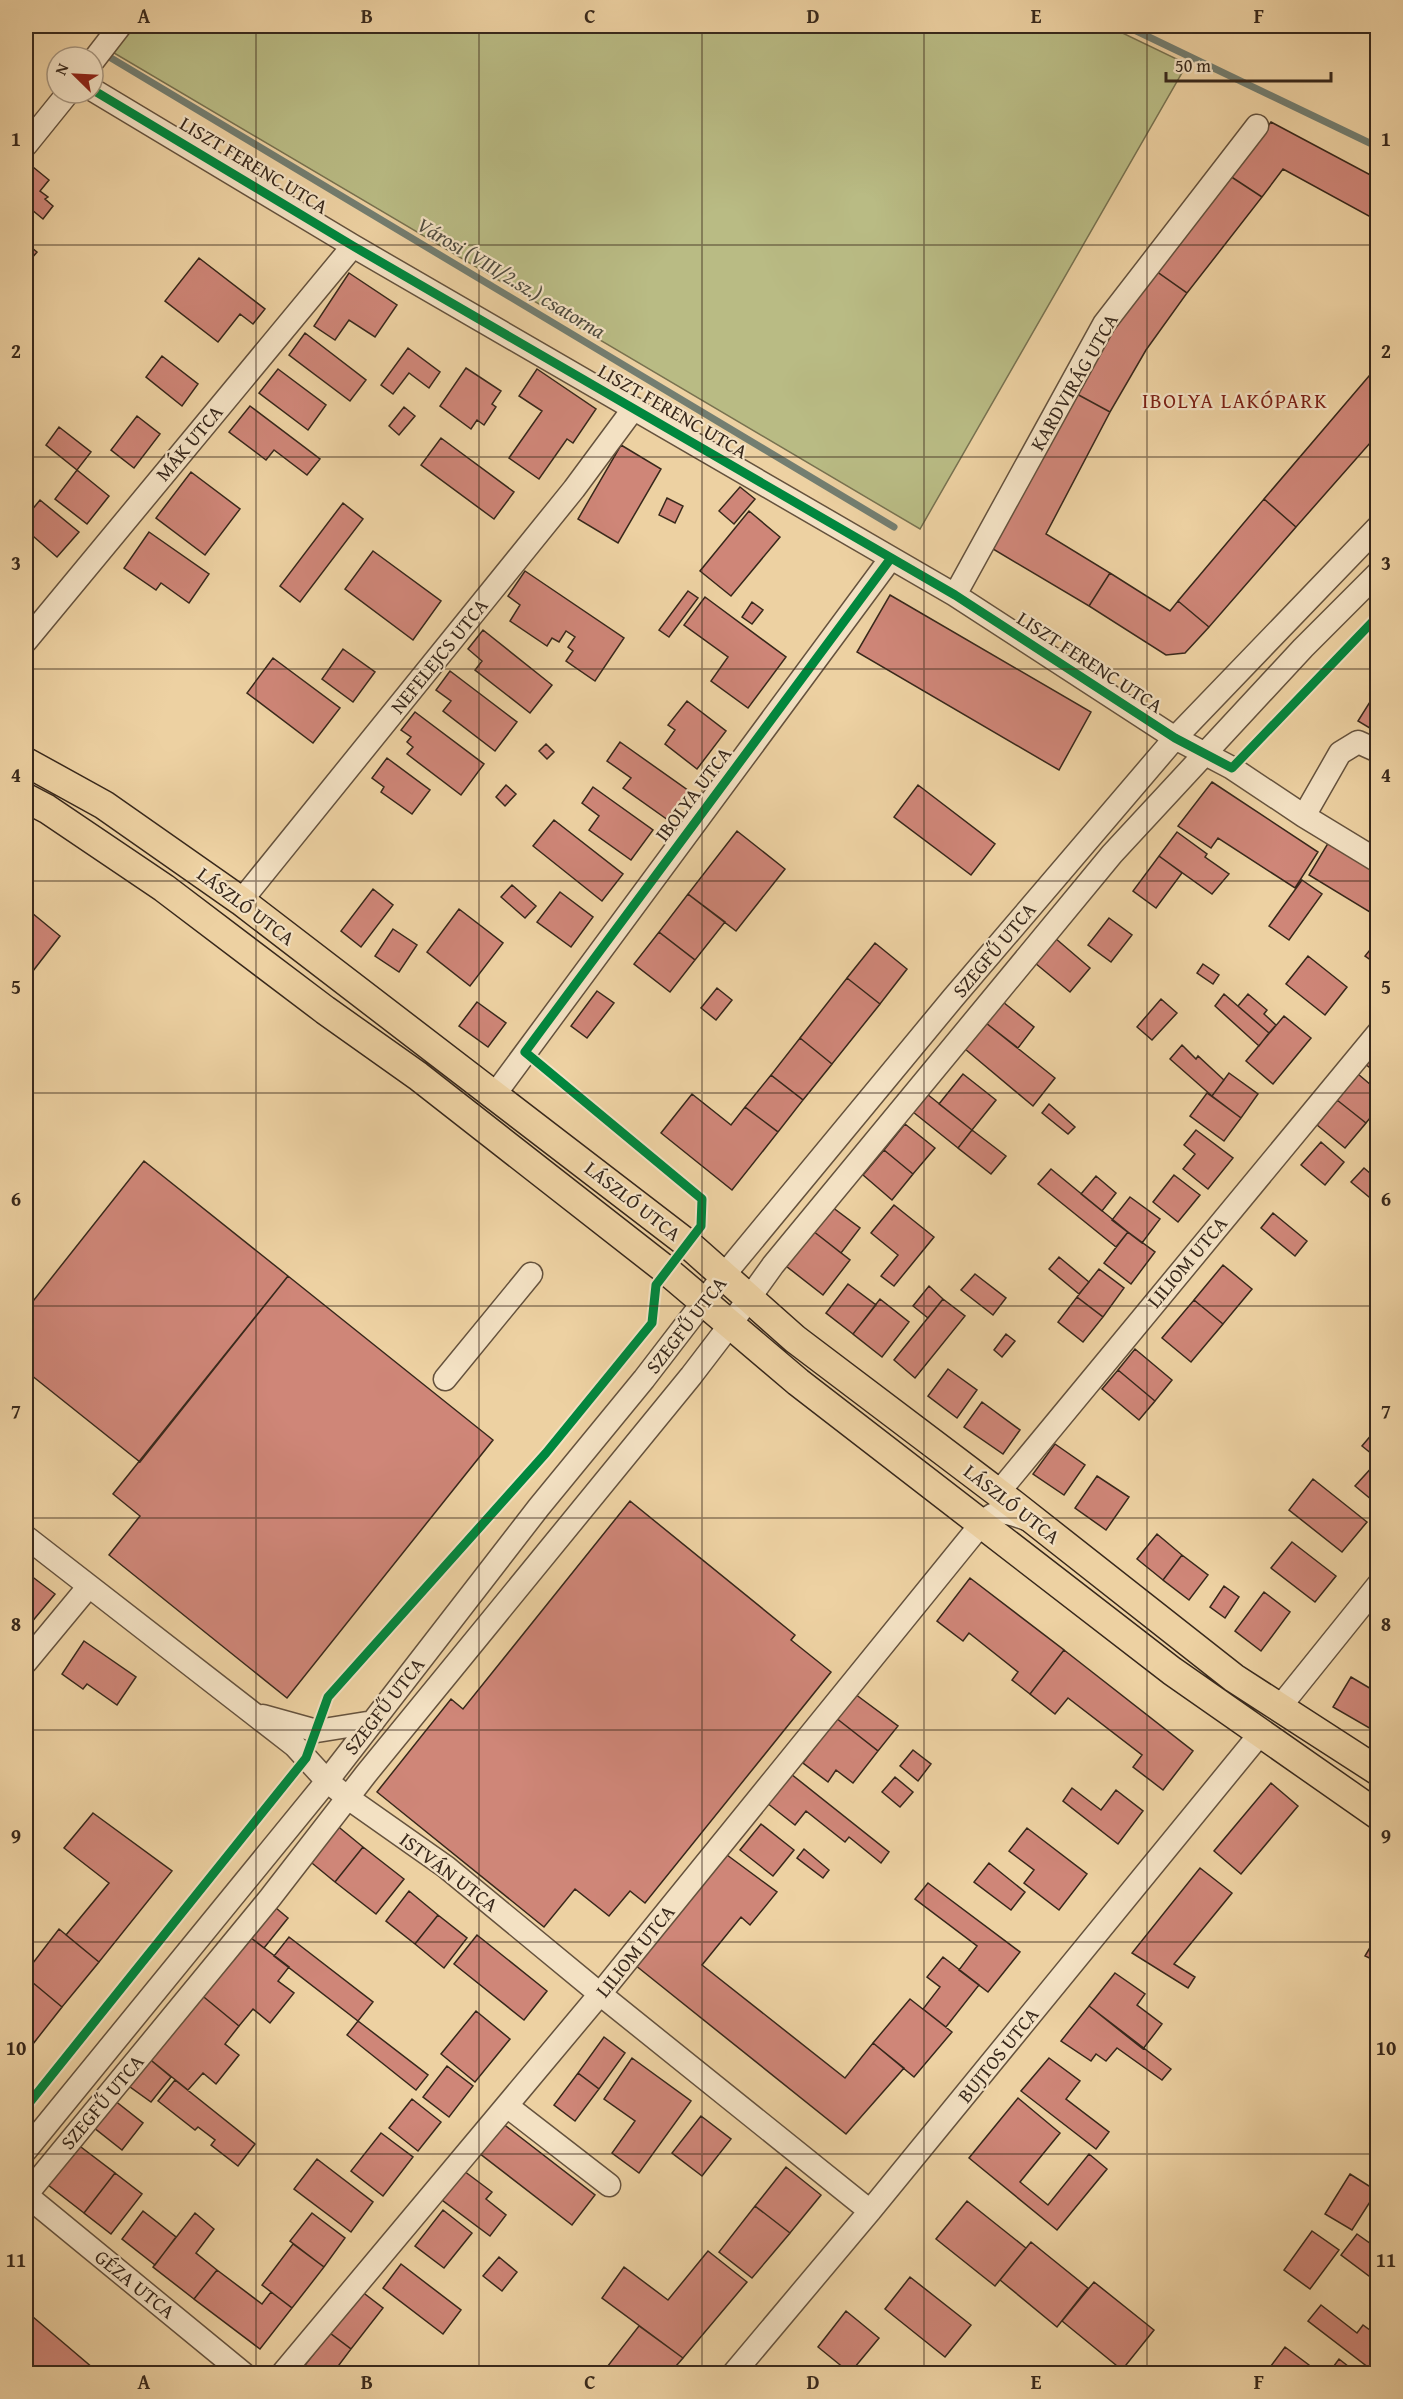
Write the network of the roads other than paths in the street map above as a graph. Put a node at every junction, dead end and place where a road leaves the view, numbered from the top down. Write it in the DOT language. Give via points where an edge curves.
graph roads {
  1 [pos="120,26"];
  2 [pos="105,45"];
  3 [pos="105,97"];
  4 [pos="58,105"];
  5 [pos="1257,126"];
  6 [pos="26,145"];
  7 [pos="353,246"];
  8 [pos="634,408"];
  9 [pos="1377,527"];
  10 [pos="891,558"];
  11 [pos="1377,573"];
  12 [pos="955,595"];
  13 [pos="26,640"];
  14 [pos="1175,738"];
  15 [pos="1377,751"];
  16 [pos="1204,753"];
  17 [pos="26,762"];
  18 [pos="26,798"];
  19 [pos="1304,816"];
  20 [pos="1377,861"];
  21 [pos="240,901"];
  22 [pos="1377,1033"];
  23 [pos="495,1094"];
  24 [pos="531,1274"];
  25 [pos="724,1275"];
  26 [pos="750,1298"];
  27 [pos="704,1302"];
  28 [pos="730,1326"];
  29 [pos="445,1379"];
  30 [pos="998,1493"];
  31 [pos="982,1522"];
  32 [pos="1036,1523"];
  33 [pos="26,1537"];
  34 [pos="1377,1585"];
  35 [pos="89,1586"];
  36 [pos="26,1662"];
  37 [pos="1279,1708"];
  38 [pos="251,1712"];
  39 [pos="373,1722"];
  40 [pos="1260,1734"];
  41 [pos="1377,1771"];
  42 [pos="327,1781"];
  43 [pos="348,1798"];
  44 [pos="1377,1815"];
  45 [pos="600,1994"];
  46 [pos="507,2106"];
  47 [pos="26,2150"];
  48 [pos="609,2185"];
  49 [pos="26,2195"];
  50 [pos="870,2211"];
  51 [pos="244,2373"];
  52 [pos="282,2373"];
  53 [pos="733,2373"];
  1 -- 2 [label="street"];
  3 -- 7 [label="street, LISZT FERENC UTCA"];
  4 -- 6 [label="street"];
  5 -- 12 [label="street, KARDVIRÁG UTCA" via="1104,324"];
  7 -- 8 [label="street, LISZT FERENC UTCA"];
  7 -- 13 [label="street, MÁK UTCA"];
  8 -- 10 [label="street, LISZT FERENC UTCA"];
  8 -- 21 [label="street, NEFELEJCS UTCA" via="574,489"];
  9 -- 14 [label="street, SZEGFŰ UTCA"];
  10 -- 12 [label="street, LISZT FERENC UTCA"];
  10 -- 23 [label="street, IBOLYA UTCA"];
  11 -- 16 [label="street, SZEGFŰ UTCA"];
  12 -- 14 [label="street, LISZT FERENC UTCA"];
  14 -- 16 [label="street, LISZT FERENC UTCA"];
  14 -- 25 [label="street, SZEGFŰ UTCA"];
  15 -- 19 [label="street" via="1358,742 1340,753"];
  16 -- 19 [label="street, LISZT FERENC UTCA"];
  16 -- 26 [label="street, SZEGFŰ UTCA" via="1112,854"];
  17 -- 21 [label="main road, LÁSZLÓ UTCA" via="104,805"];
  18 -- 27 [label="main road, LÁSZLÓ UTCA" via="164,888 418,1076"];
  19 -- 20 [label="street, LISZT FERENC UTCA"];
  21 -- 23 [label="main road, LÁSZLÓ UTCA"];
  22 -- 30 [label="street, LILIOM UTCA"];
  23 -- 25 [label="main road, LÁSZLÓ UTCA"];
  24 -- 29 [label="street"];
  25 -- 26 [label="main road, LÁSZLÓ UTCA"];
  25 -- 27 [label="street, SZEGFŰ UTCA"];
  26 -- 28 [label="street, SZEGFŰ UTCA"];
  26 -- 30 [label="main road, LÁSZLÓ UTCA" via="795,1339"];
  27 -- 28 [label="main road, LÁSZLÓ UTCA"];
  27 -- 39 [label="street, SZEGFŰ UTCA"];
  28 -- 31 [label="main road, LÁSZLÓ UTCA"];
  28 -- 43 [label="street, SZEGFŰ UTCA"];
  30 -- 32 [label="main road, LÁSZLÓ UTCA"];
  31 -- 32 [label="street" via="1000,1511"];
  31 -- 40 [label="main road, LÁSZLÓ UTCA" via="1172,1671"];
  31 -- 45 [label="street, LILIOM UTCA"];
  32 -- 37 [label="main road, LÁSZLÓ UTCA" via="1234,1678"];
  33 -- 35 [label="street, ISTVÁN UTCA"];
  34 -- 37 [label="street"];
  35 -- 36 [label="street"];
  35 -- 38 [label="street, ISTVÁN UTCA"];
  37 -- 41 [label="main road, LÁSZLÓ UTCA"];
  38 -- 39 [label="street" via="317,1731"];
  38 -- 42 [label="street, ISTVÁN UTCA" via="295,1746"];
  39 -- 42 [label="street, SZEGFŰ UTCA"];
  40 -- 44 [label="main road, LÁSZLÓ UTCA"];
  40 -- 50 [label="street, BUJTOS UTCA"];
  42 -- 43 [label="street, ISTVÁN UTCA"];
  42 -- 47 [label="street, SZEGFŰ UTCA"];
  43 -- 45 [label="street, ISTVÁN UTCA" via="446,1867"];
  43 -- 49 [label="street, SZEGFŰ UTCA"];
  45 -- 46 [label="street, LILIOM UTCA"];
  45 -- 50 [label="street, ISTVÁN UTCA"];
  46 -- 48 [label="street"];
  46 -- 52 [label="street, LILIOM UTCA"];
  49 -- 51 [label="street, GÉZA UTCA"];
  50 -- 53 [label="street, BUJTOS UTCA"];
}
